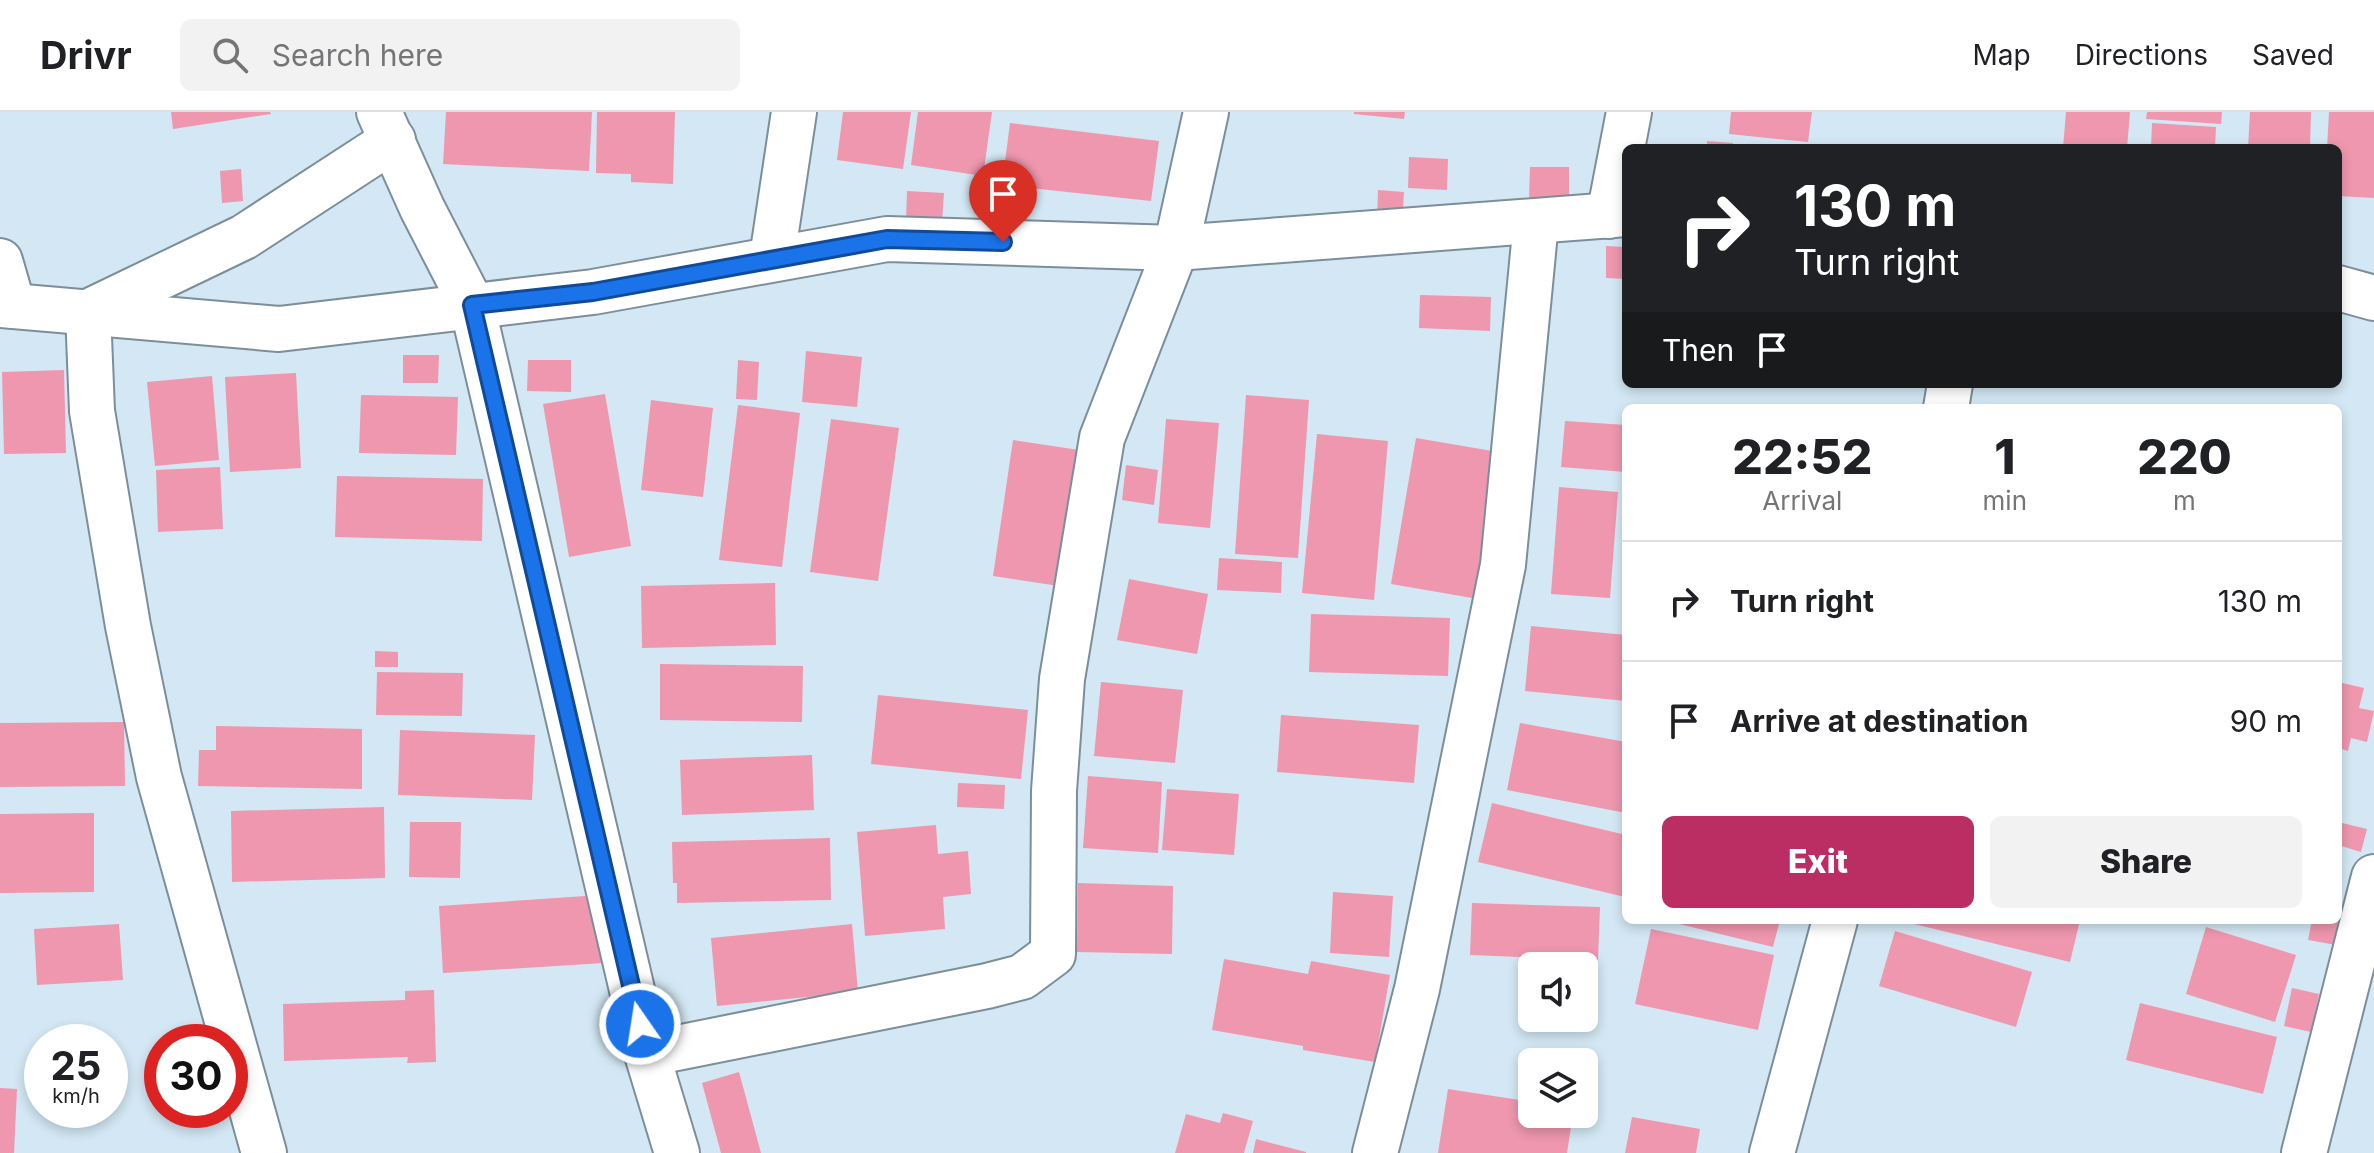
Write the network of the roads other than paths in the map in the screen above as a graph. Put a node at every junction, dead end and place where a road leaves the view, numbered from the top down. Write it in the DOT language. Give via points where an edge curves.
graph roads {
  1 [pos="794,112"];
  2 [pos="1206,112"];
  3 [pos="1629,112"];
  4 [pos="386,126"];
  5 [pos="1626,144"];
  6 [pos="1622,178"];
  7 [pos="1618,215"];
  8 [pos="1536,222"];
  9 [pos="1176,248"];
  10 [pos="772,258"];
  11 [pos="0,261"];
  12 [pos="2342,289"];
  13 [pos="2374,298"];
  14 [pos="472,305"];
  15 [pos="6,306"];
  16 [pos="88,312"];
  17 [pos="2374,877"];
  18 [pos="1834,924"];
  19 [pos="647,1054"];
  20 [pos="264,1153"];
  21 [pos="677,1153"];
  22 [pos="1375,1153"];
  23 [pos="1772,1153"];
  24 [pos="2304,1153"];
  1 -- 10 [label="street"];
  2 -- 9 [label="street"];
  3 -- 5 [label="street"];
  4 -- 14 [label="street"];
  4 -- 16 [label="street" via="244,237"];
  6 -- 7 [label="street"];
  7 -- 8 [label="street"];
  8 -- 9 [label="street"];
  8 -- 22 [label="street" via="1503,565 1417,989"];
  9 -- 10 [label="street" via="887,239"];
  9 -- 19 [label="street" via="1102,438 1062,679 1054,791 1053,954 1022,977 987,986"];
  10 -- 14 [label="street" via="593,292"];
  11 -- 15 [label="street"];
  12 -- 13 [label="street"];
  14 -- 16 [label="street" via="279,329"];
  14 -- 19 [label="street"];
  15 -- 16 [label="street"];
  16 -- 20 [label="street" via="92,411 159,777"];
  17 -- 24 [label="street"];
  18 -- 23 [label="street"];
  19 -- 21 [label="street"];
}
